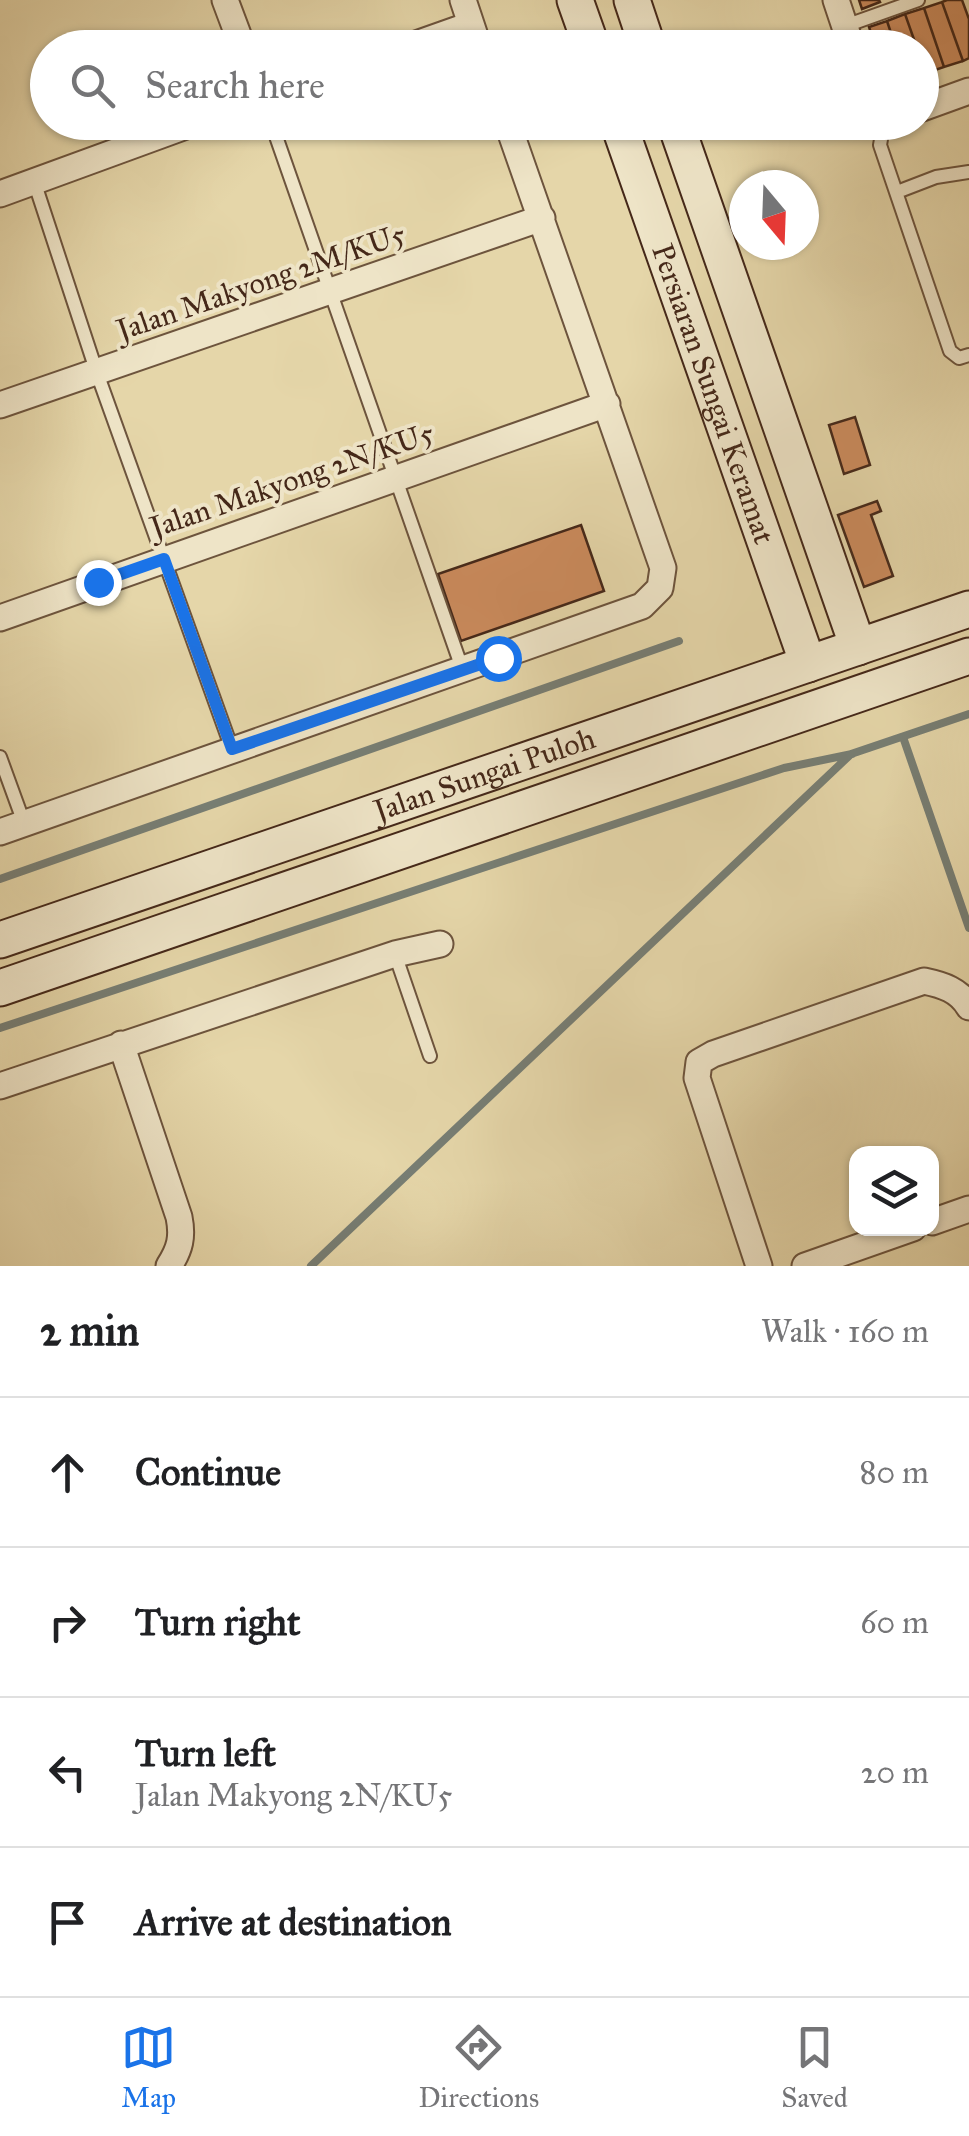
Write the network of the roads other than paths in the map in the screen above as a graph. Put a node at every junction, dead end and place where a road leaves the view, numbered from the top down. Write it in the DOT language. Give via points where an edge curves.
graph roads {
  1 [pos="225,0"];
  2 [pos="575,0"];
  3 [pos="632,0"];
  4 [pos="836,0"];
  5 [pos="918,0"];
  6 [pos="236,30"];
  7 [pos="586,30"];
  8 [pos="642,30"];
  9 [pos="847,30"];
  10 [pos="862,30"];
  11 [pos="969,91"];
  12 [pos="939,102"];
  13 [pos="147,140"];
  14 [pos="277,140"];
  15 [pos="514,140"];
  16 [pos="624,140"];
  17 [pos="680,140"];
  18 [pos="881,140"];
  19 [pos="969,172"];
  20 [pos="34,181"];
  21 [pos="896,192"];
  22 [pos="0,194"];
  23 [pos="542,218"];
  24 [pos="332,292"];
  25 [pos="969,354"];
  26 [pos="97,373"];
  27 [pos="606,404"];
  28 [pos="0,406"];
  29 [pos="396,479"];
  30 [pos="164,559"];
  31 [pos="969,609"];
  32 [pos="0,618"];
  33 [pos="858,647"];
  34 [pos="969,656"];
  35 [pos="808,664"];
  36 [pos="462,671"];
  37 [pos="232,749"];
  38 [pos="0,757"];
  39 [pos="12,828"];
  40 [pos="0,940"];
  41 [pos="440,944"];
  42 [pos="396,954"];
  43 [pos="0,988"];
  44 [pos="969,1007"];
  45 [pos="121,1044"];
  46 [pos="430,1056"];
  47 [pos="0,1086"];
  48 [pos="969,1209"];
  49 [pos="939,1220"];
  50 [pos="891,1236"];
  51 [pos="811,1265"];
  52 [pos="168,1266"];
  53 [pos="758,1266"];
  1 -- 6 [label="street"];
  2 -- 7 [label="street"];
  3 -- 8 [label="street"];
  4 -- 9 [label="street"];
  5 -- 10 [label="lane"];
  11 -- 12 [label="street"];
  13 -- 20 [label="street"];
  14 -- 24 [label="lane"];
  15 -- 23 [label="street"];
  16 -- 35 [label="street, Persiaran Sungai Keramat"];
  17 -- 33 [label="street, Persiaran Sungai Keramat"];
  18 -- 21 [label="lane"];
  19 -- 21 [label="lane"];
  20 -- 22 [label="street"];
  20 -- 26 [label="lane"];
  21 -- 25 [label="lane" via="950,351 959,358"];
  23 -- 24 [label="street, Jalan Makyong 2M/KU5"];
  23 -- 27 [label="street"];
  24 -- 26 [label="street, Jalan Makyong 2M/KU5"];
  24 -- 29 [label="lane"];
  26 -- 28 [label="street, Jalan Makyong 2M/KU5"];
  26 -- 30 [label="lane"];
  27 -- 29 [label="street, Jalan Makyong 2N/KU5"];
  27 -- 36 [label="street" via="663,568 660,588 642,606"];
  29 -- 30 [label="street, Jalan Makyong 2N/KU5"];
  29 -- 36 [label="lane"];
  30 -- 32 [label="street, Jalan Makyong 2N/KU5"];
  30 -- 37 [label="lane"];
  31 -- 33 [label="street, Jalan Sungai Puloh"];
  33 -- 35 [label="street, Jalan Sungai Puloh"];
  34 -- 43 [label="street"];
  35 -- 40 [label="street, Jalan Sungai Puloh"];
  36 -- 37 [label="street"];
  37 -- 39 [label="street"];
  38 -- 39 [label="lane"];
  41 -- 42 [label="street"];
  42 -- 45 [label="street"];
  42 -- 46 [label="lane"];
  44 -- 53 [label="street" via="946,985 924,982 700,1062 697,1078"];
  45 -- 47 [label="street"];
  45 -- 52 [label="street" via="179,1217 182,1234"];
  48 -- 49 [label="street"];
  50 -- 51 [label="street"];
}
